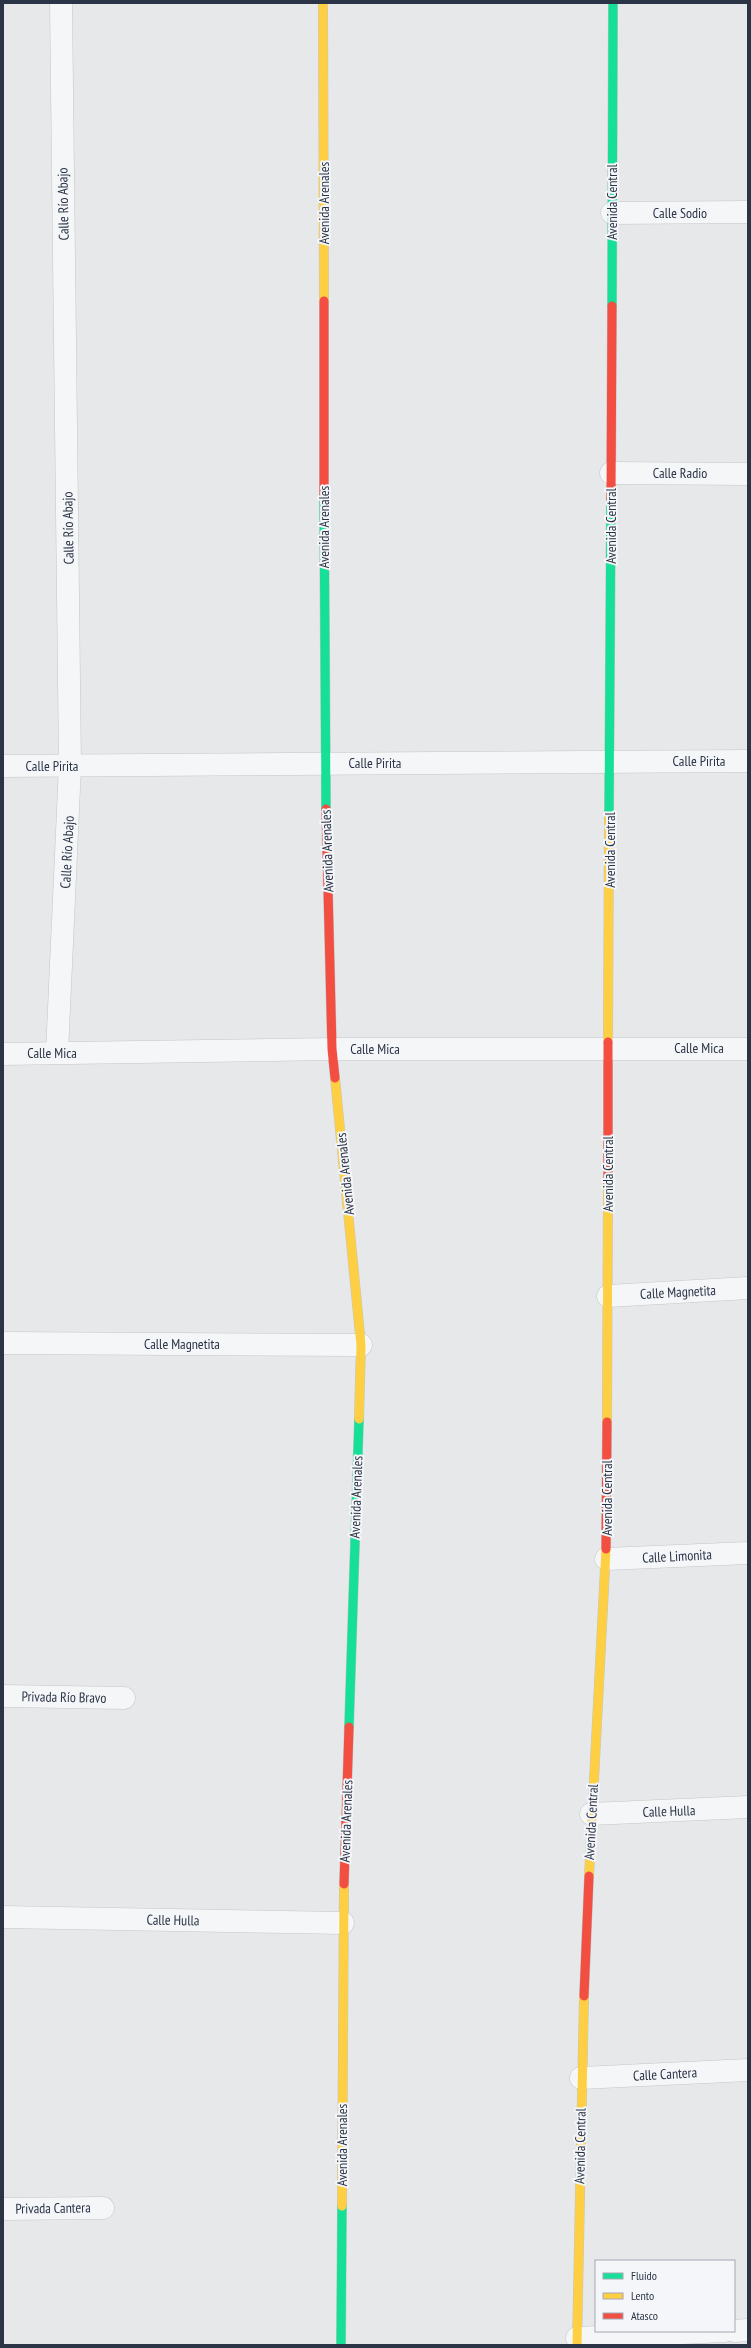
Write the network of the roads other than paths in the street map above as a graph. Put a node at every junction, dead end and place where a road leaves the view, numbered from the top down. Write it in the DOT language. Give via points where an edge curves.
graph roads {
  1 [pos="61,3"];
  2 [pos="323,3"];
  3 [pos="613,3"];
  4 [pos="748,212"];
  5 [pos="612,213"];
  6 [pos="611,472"];
  7 [pos="748,474"];
  8 [pos="610,761"];
  9 [pos="748,761"];
  10 [pos="324,764"];
  11 [pos="3,766"];
  12 [pos="70,766"];
  13 [pos="608,1048"];
  14 [pos="748,1048"];
  15 [pos="332,1049"];
  16 [pos="3,1054"];
  17 [pos="57,1054"];
  18 [pos="748,1288"];
  19 [pos="608,1296"];
  20 [pos="3,1343"];
  21 [pos="361,1345"];
  22 [pos="748,1553"];
  23 [pos="606,1559"];
  24 [pos="3,1696"];
  25 [pos="124,1698"];
  26 [pos="748,1807"];
  27 [pos="590,1814"];
  28 [pos="3,1917"];
  29 [pos="343,1923"];
  30 [pos="748,2070"];
  31 [pos="581,2078"];
  32 [pos="102,2208"];
  33 [pos="3,2209"];
  34 [pos="735,2330"];
  35 [pos="748,2330"];
  36 [pos="711,2332"];
  37 [pos="577,2342"];
  38 [pos="341,2345"];
  1 -- 12 [label="street, Calle Río Abajo"];
  2 -- 10 [label="street, Avenida Arenales"];
  3 -- 5 [label="street, Avenida Central"];
  4 -- 5 [label="street, Calle Sodio"];
  5 -- 6 [label="street, Avenida Central"];
  6 -- 7 [label="street, Calle Radio"];
  6 -- 8 [label="street, Avenida Central"];
  8 -- 9 [label="street, Calle Pirita"];
  8 -- 10 [label="street, Calle Pirita"];
  8 -- 13 [label="street, Avenida Central"];
  10 -- 12 [label="street, Calle Pirita"];
  10 -- 15 [label="street, Avenida Arenales"];
  11 -- 12 [label="street, Calle Pirita"];
  12 -- 17 [label="street, Calle Río Abajo"];
  13 -- 14 [label="street, Calle Mica"];
  13 -- 15 [label="street, Calle Mica"];
  13 -- 19 [label="street, Avenida Central"];
  15 -- 17 [label="street, Calle Mica"];
  15 -- 21 [label="street, Avenida Arenales"];
  16 -- 17 [label="street, Calle Mica"];
  18 -- 19 [label="street, Calle Magnetita"];
  19 -- 23 [label="street, Avenida Central"];
  20 -- 21 [label="street, Calle Magnetita"];
  21 -- 29 [label="street, Avenida Arenales"];
  22 -- 23 [label="street, Calle Limonita"];
  23 -- 27 [label="street, Avenida Central"];
  24 -- 25 [label="street, Privada Río Bravo"];
  26 -- 27 [label="street, Calle Hulla"];
  27 -- 31 [label="street, Avenida Central"];
  28 -- 29 [label="street, Calle Hulla"];
  29 -- 38 [label="street, Avenida Arenales"];
  30 -- 31 [label="street, Calle Cantera"];
  31 -- 37 [label="street, Avenida Central"];
  32 -- 33 [label="street, Privada Cantera"];
  34 -- 35 [label="street"];
  36 -- 37 [label="street"];
}
